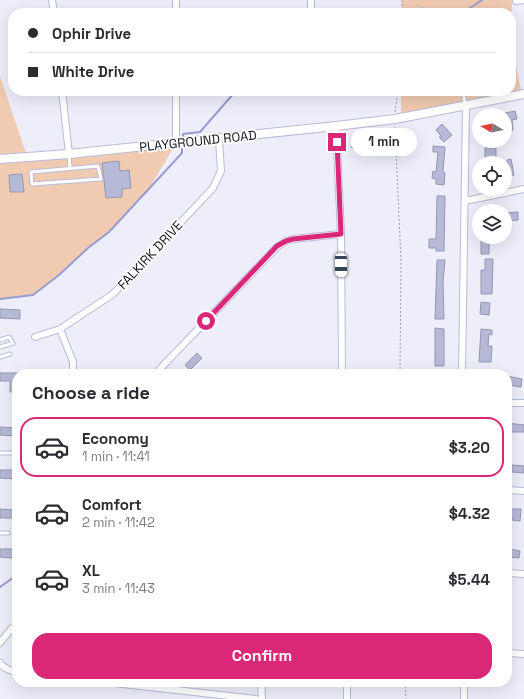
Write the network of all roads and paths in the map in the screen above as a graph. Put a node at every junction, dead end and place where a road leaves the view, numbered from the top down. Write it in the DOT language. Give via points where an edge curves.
graph roads {
  1 [pos="524,0"];
  2 [pos="516,1"];
  3 [pos="63,96"];
  4 [pos="176,96"];
  5 [pos="397,96"];
  6 [pos="464,96"];
  7 [pos="513,96"];
  8 [pos="466,105"];
  9 [pos="395,119"];
  10 [pos="336,126"];
  11 [pos="219,139"];
  12 [pos="176,143"];
  13 [pos="69,154"];
  14 [pos="0,159"];
  15 [pos="70,168"];
  16 [pos="524,188"];
  17 [pos="465,201"];
  18 [pos="341,234"];
  19 [pos="60,329"];
  20 [pos="35,337"];
  21 [pos="0,340"];
  22 [pos="0,347"];
  23 [pos="10,354"];
  24 [pos="0,357"];
  25 [pos="73,369"];
  26 [pos="160,369"];
  27 [pos="342,369"];
  28 [pos="400,369"];
  29 [pos="462,369"];
  30 [pos="512,403"];
  31 [pos="524,403"];
  32 [pos="0,453"];
  33 [pos="12,453"];
  34 [pos="512,490"];
  35 [pos="524,491"];
  36 [pos="0,533"];
  37 [pos="8,533"];
  38 [pos="512,573"];
  39 [pos="524,574"];
  40 [pos="12,628"];
  41 [pos="0,642"];
  42 [pos="512,653"];
  43 [pos="524,654"];
  44 [pos="0,663"];
  45 [pos="12,671"];
  46 [pos="154,687"];
  47 [pos="262,687"];
  48 [pos="347,687"];
  49 [pos="405,687"];
  50 [pos="464,687"];
  51 [pos="183,690"];
  52 [pos="236,698"];
  53 [pos="256,699"];
  54 [pos="262,699"];
  55 [pos="347,699"];
  56 [pos="406,699"];
  57 [pos="464,699"];
  1 -- 2 [label="street"];
  3 -- 13 [label="street"];
  4 -- 12 [label="street"];
  5 -- 9 [label="path"];
  6 -- 8 [label="lane"];
  7 -- 8 [label="main road, PLAYGROUND ROAD"];
  8 -- 9 [label="main road, PLAYGROUND ROAD"];
  8 -- 17 [label="street"];
  9 -- 10 [label="main road, PLAYGROUND ROAD"];
  9 -- 28 [label="path" via="400,261"];
  10 -- 11 [label="main road, PLAYGROUND ROAD"];
  10 -- 18 [label="street"];
  11 -- 12 [label="main road, PLAYGROUND ROAD"];
  11 -- 19 [label="street, FALKIRK DRIVE" via="221,172 213,188 113,294"];
  12 -- 13 [label="main road, PLAYGROUND ROAD"];
  13 -- 14 [label="main road, PLAYGROUND ROAD"];
  13 -- 15 [label="lane"];
  15 -- 15 [label="lane" via="31,172 32,184 101,179 98,166"];
  16 -- 17 [label="street"];
  17 -- 29 [label="street"];
  18 -- 26 [label="street" via="293,239 277,246"];
  18 -- 27 [label="street"];
  19 -- 20 [label="street, FALKIRK DRIVE"];
  19 -- 25 [label="street" via="73,362"];
  21 -- 22 [label="lane" via="9,337 13,344"];
  23 -- 24 [label="lane"];
  30 -- 31 [label="street"];
  32 -- 33 [label="lane"];
  34 -- 35 [label="street"];
  36 -- 37 [label="lane"];
  38 -- 39 [label="street"];
  40 -- 41 [label="street"];
  42 -- 43 [label="street"];
  44 -- 45 [label="street"];
  46 -- 51 [label="street"];
  47 -- 54 [label="street"];
  48 -- 55 [label="street"];
  49 -- 56 [label="path"];
  50 -- 57 [label="street"];
  51 -- 52 [label="street"];
  52 -- 53 [label="street"];
}
